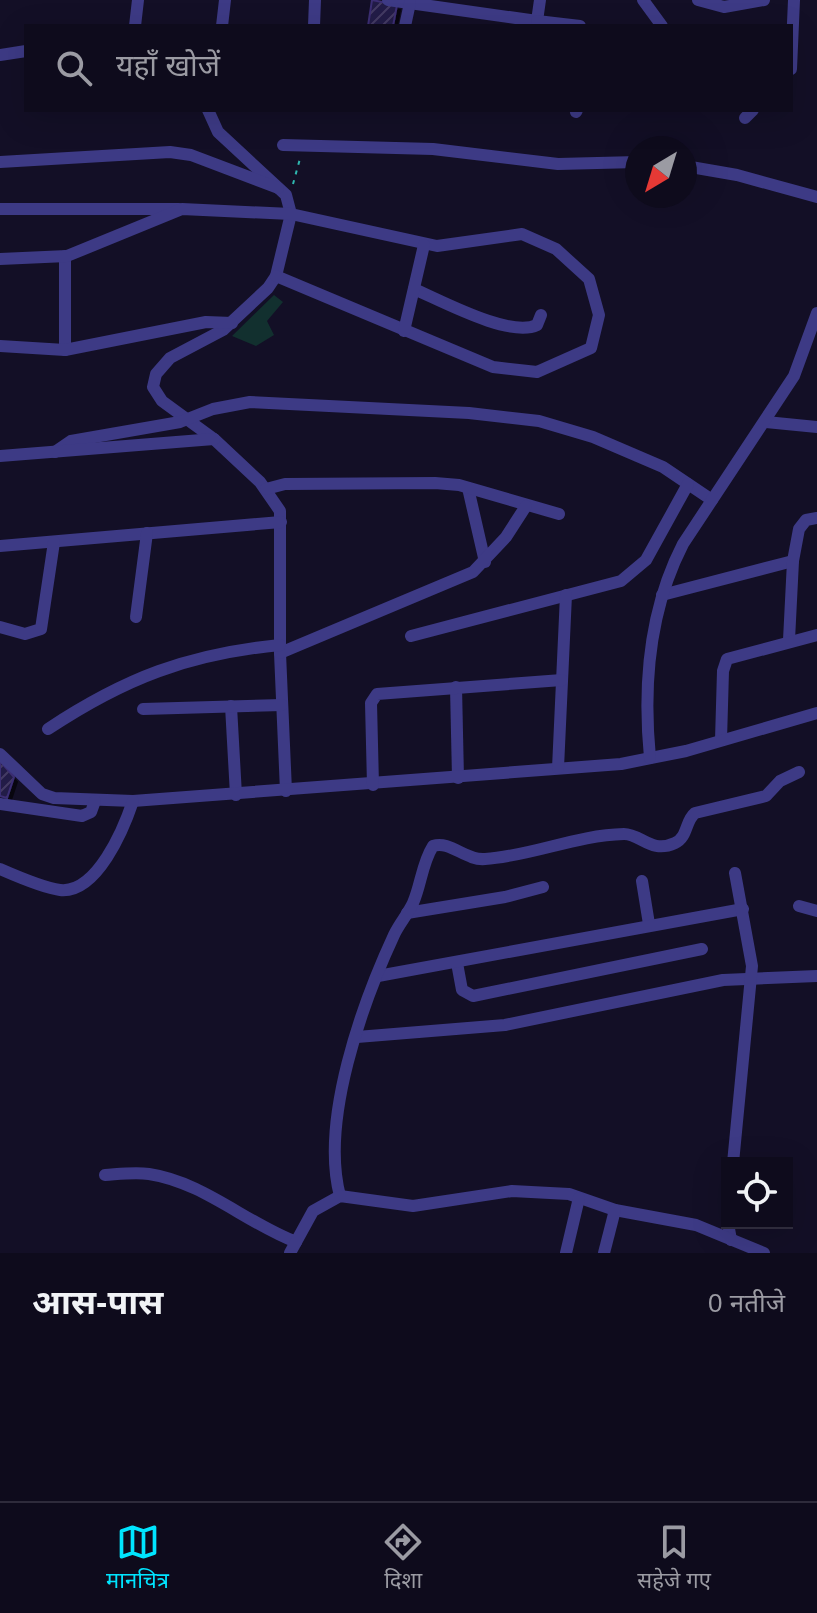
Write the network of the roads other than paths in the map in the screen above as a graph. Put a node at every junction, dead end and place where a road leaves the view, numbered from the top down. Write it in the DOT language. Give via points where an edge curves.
graph roads {
  1 [pos="138,0"];
  2 [pos="225,0"];
  3 [pos="315,0"];
  4 [pos="388,0"];
  5 [pos="540,0"];
  6 [pos="643,0"];
  7 [pos="698,0"];
  8 [pos="764,0"];
  9 [pos="794,0"];
  10 [pos="410,3"];
  11 [pos="495,21"];
  12 [pos="537,21"];
  13 [pos="135,24"];
  14 [pos="222,24"];
  15 [pos="314,24"];
  16 [pos="405,24"];
  17 [pos="563,24"];
  18 [pos="661,24"];
  19 [pos="793,24"];
  20 [pos="24,51"];
  21 [pos="0,55"];
  22 [pos="209,112"];
  23 [pos="283,145"];
  24 [pos="0,162"];
  25 [pos="625,162"];
  26 [pos="697,168"];
  27 [pos="284,192"];
  28 [pos="817,197"];
  29 [pos="0,209"];
  30 [pos="182,209"];
  31 [pos="291,214"];
  32 [pos="424,245"];
  33 [pos="65,256"];
  34 [pos="0,259"];
  35 [pos="276,276"];
  36 [pos="414,289"];
  37 [pos="817,313"];
  38 [pos="541,315"];
  39 [pos="232,323"];
  40 [pos="404,331"];
  41 [pos="0,346"];
  42 [pos="65,350"];
  43 [pos="803,360"];
  44 [pos="817,365"];
  45 [pos="817,412"];
  46 [pos="188,419"];
  47 [pos="766,422"];
  48 [pos="812,426"];
  49 [pos="214,439"];
  50 [pos="55,452"];
  51 [pos="0,456"];
  52 [pos="688,484"];
  53 [pos="468,488"];
  54 [pos="266,489"];
  55 [pos="712,500"];
  56 [pos="526,506"];
  57 [pos="559,514"];
  58 [pos="817,518"];
  59 [pos="281,522"];
  60 [pos="147,533"];
  61 [pos="54,542"];
  62 [pos="0,546"];
  63 [pos="793,561"];
  64 [pos="485,562"];
  65 [pos="566,595"];
  66 [pos="662,595"];
  67 [pos="136,617"];
  68 [pos="0,627"];
  69 [pos="817,635"];
  70 [pos="411,636"];
  71 [pos="789,640"];
  72 [pos="280,649"];
  73 [pos="562,680"];
  74 [pos="456,687"];
  75 [pos="282,705"];
  76 [pos="231,706"];
  77 [pos="143,709"];
  78 [pos="817,713"];
  79 [pos="48,729"];
  80 [pos="721,740"];
  81 [pos="0,754"];
  82 [pos="650,758"];
  83 [pos="558,768"];
  84 [pos="799,772"];
  85 [pos="458,778"];
  86 [pos="373,785"];
  87 [pos="286,791"];
  88 [pos="236,795"];
  89 [pos="95,801"];
  90 [pos="133,801"];
  91 [pos="0,804"];
  92 [pos="0,869"];
  93 [pos="735,873"];
  94 [pos="642,881"];
  95 [pos="543,887"];
  96 [pos="799,906"];
  97 [pos="743,909"];
  98 [pos="817,911"];
  99 [pos="407,913"];
  100 [pos="649,924"];
  101 [pos="702,949"];
  102 [pos="457,963"];
  103 [pos="378,976"];
  104 [pos="817,976"];
  105 [pos="751,977"];
  106 [pos="357,1037"];
  107 [pos="734,1157"];
  108 [pos="105,1175"];
  109 [pos="340,1196"];
  110 [pos="579,1198"];
  111 [pos="615,1210"];
  112 [pos="735,1245"];
  113 [pos="293,1248"];
  114 [pos="566,1253"];
  115 [pos="604,1253"];
  116 [pos="764,1253"];
  1 -- 13 [label="street"];
  2 -- 14 [label="street"];
  3 -- 15 [label="street"];
  4 -- 10 [label="street"];
  5 -- 12 [label="street"];
  6 -- 18 [label="street"];
  7 -- 8 [label="street" via="724,7"];
  9 -- 19 [label="street"];
  10 -- 11 [label="street"];
  10 -- 16 [label="street"];
  11 -- 12 [label="street"];
  12 -- 17 [label="street"];
  20 -- 21 [label="street"];
  22 -- 27 [label="street" via="218,132"];
  23 -- 25 [label="street" via="433,149 558,164"];
  24 -- 27 [label="street" via="170,152 191,155"];
  26 -- 28 [label="street"];
  27 -- 31 [label="street"];
  29 -- 30 [label="street"];
  30 -- 31 [label="street"];
  30 -- 33 [label="street"];
  31 -- 32 [label="street"];
  31 -- 35 [label="street"];
  32 -- 36 [label="street"];
  32 -- 40 [label="street" via="522,234 545,242 589,279 598,303 595,341 569,361 529,373 493,367"];
  33 -- 34 [label="street"];
  33 -- 42 [label="street"];
  35 -- 39 [label="street"];
  35 -- 40 [label="street"];
  36 -- 38 [label="street" via="511,328 537,325"];
  36 -- 40 [label="street"];
  37 -- 43 [label="street"];
  39 -- 42 [label="street" via="206,322"];
  39 -- 46 [label="street" via="170,358 156,374 156,394"];
  41 -- 42 [label="street"];
  43 -- 44 [label="street"];
  43 -- 47 [label="street"];
  45 -- 48 [label="street"];
  46 -- 49 [label="street"];
  46 -- 50 [label="street" via="71,441"];
  46 -- 52 [label="street" via="213,409 264,402 519,417 615,445"];
  47 -- 48 [label="street"];
  47 -- 55 [label="street"];
  49 -- 50 [label="street"];
  49 -- 54 [label="street"];
  50 -- 51 [label="street"];
  52 -- 55 [label="street"];
  52 -- 65 [label="street" via="640,569 621,581"];
  53 -- 54 [label="street" via="405,483 285,484"];
  53 -- 56 [label="street"];
  53 -- 64 [label="street"];
  54 -- 59 [label="street"];
  55 -- 66 [label="street" via="683,544"];
  56 -- 57 [label="street"];
  56 -- 64 [label="street"];
  58 -- 63 [label="street" via="806,520 799,529"];
  59 -- 60 [label="street"];
  59 -- 72 [label="street"];
  60 -- 61 [label="street"];
  60 -- 67 [label="street"];
  61 -- 62 [label="street"];
  61 -- 68 [label="street" via="41,629 25,634"];
  63 -- 66 [label="street"];
  63 -- 71 [label="street"];
  64 -- 72 [label="street" via="473,572"];
  65 -- 70 [label="street"];
  65 -- 73 [label="street"];
  66 -- 82 [label="street" via="651,648"];
  69 -- 71 [label="street"];
  71 -- 80 [label="street" via="731,656 724,663"];
  72 -- 75 [label="street"];
  72 -- 79 [label="street" via="207,656 156,671 94,699"];
  73 -- 74 [label="street"];
  73 -- 83 [label="street"];
  74 -- 85 [label="street"];
  74 -- 86 [label="street" via="373,697"];
  75 -- 76 [label="street"];
  75 -- 87 [label="street"];
  76 -- 77 [label="street"];
  76 -- 88 [label="street"];
  78 -- 80 [label="street"];
  80 -- 82 [label="street"];
  81 -- 89 [label="street" via="42,794"];
  82 -- 83 [label="street"];
  83 -- 85 [label="street"];
  84 -- 99 [label="street" via="766,796 695,813 684,836 673,844 647,845 627,834 590,837 480,860 437,844 430,850"];
  85 -- 86 [label="street"];
  86 -- 87 [label="street"];
  87 -- 88 [label="street"];
  88 -- 90 [label="street"];
  89 -- 90 [label="street"];
  89 -- 91 [label="street" via="91,812 82,816"];
  90 -- 92 [label="street" via="111,854 73,888 58,890"];
  93 -- 97 [label="street"];
  94 -- 100 [label="street"];
  95 -- 99 [label="street"];
  96 -- 98 [label="street"];
  97 -- 100 [label="street"];
  97 -- 105 [label="street"];
  99 -- 103 [label="street"];
  100 -- 102 [label="street"];
  101 -- 102 [label="street" via="473,996 462,990"];
  102 -- 103 [label="street"];
  103 -- 106 [label="street"];
  104 -- 105 [label="street"];
  105 -- 106 [label="street" via="505,1025"];
  105 -- 107 [label="street"];
  106 -- 109 [label="street" via="337,1121 334,1165"];
  108 -- 113 [label="street" via="150,1174 175,1181 212,1197"];
  109 -- 110 [label="street" via="413,1206 512,1191 554,1191"];
  109 -- 113 [label="street" via="318,1206"];
  110 -- 111 [label="street"];
  110 -- 114 [label="street"];
  111 -- 112 [label="street" via="696,1225"];
  111 -- 115 [label="street"];
  112 -- 116 [label="street"];
}
